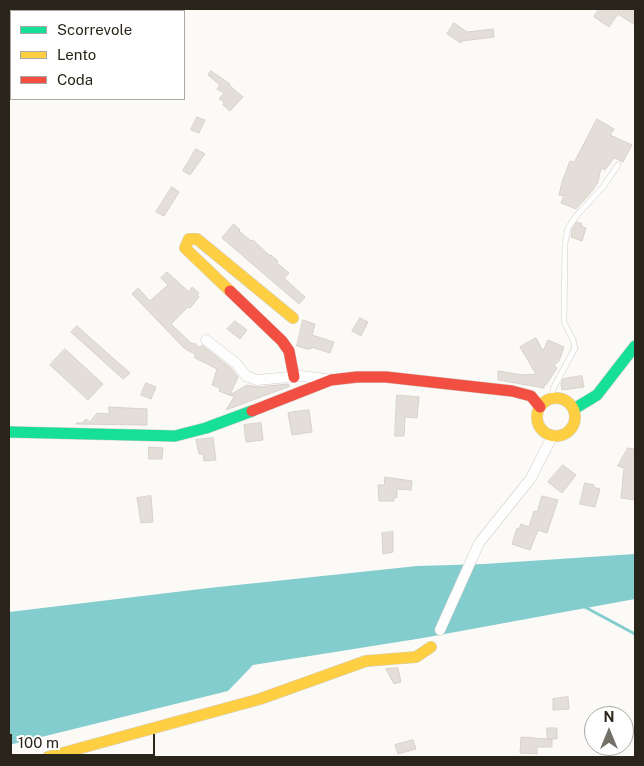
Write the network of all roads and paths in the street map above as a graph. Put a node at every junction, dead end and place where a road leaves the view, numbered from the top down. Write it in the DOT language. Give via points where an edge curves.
graph roads {
  1 [pos="618,165"];
  2 [pos="292,318"];
  3 [pos="206,340"];
  4 [pos="635,346"];
  5 [pos="294,377"];
  6 [pos="331,380"];
  7 [pos="553,398"];
  8 [pos="540,407"];
  9 [pos="574,409"];
  10 [pos="9,432"];
  11 [pos="553,435"];
  12 [pos="440,630"];
  13 [pos="431,647"];
  14 [pos="48,757"];
  1 -- 7 [label="lane" via="568,228 564,322 575,348 553,389"];
  2 -- 5 [label="street" via="197,239 186,242 185,248 282,340 289,351"];
  3 -- 5 [label="street" via="236,363 246,376 257,380"];
  4 -- 9 [label="street" via="597,395"];
  5 -- 6 [label="street"];
  6 -- 8 [label="street" via="386,377 512,391 531,396"];
  6 -- 10 [label="street" via="206,428 175,436"];
  7 -- 8 [label="street"];
  7 -- 9 [label="street" via="562,398"];
  8 -- 11 [label="street" via="539,425"];
  9 -- 11 [label="street" via="574,425 561,435"];
  11 -- 12 [label="street" via="531,478 479,543"];
  13 -- 14 [label="street" via="416,657 366,661 260,699"];
}
